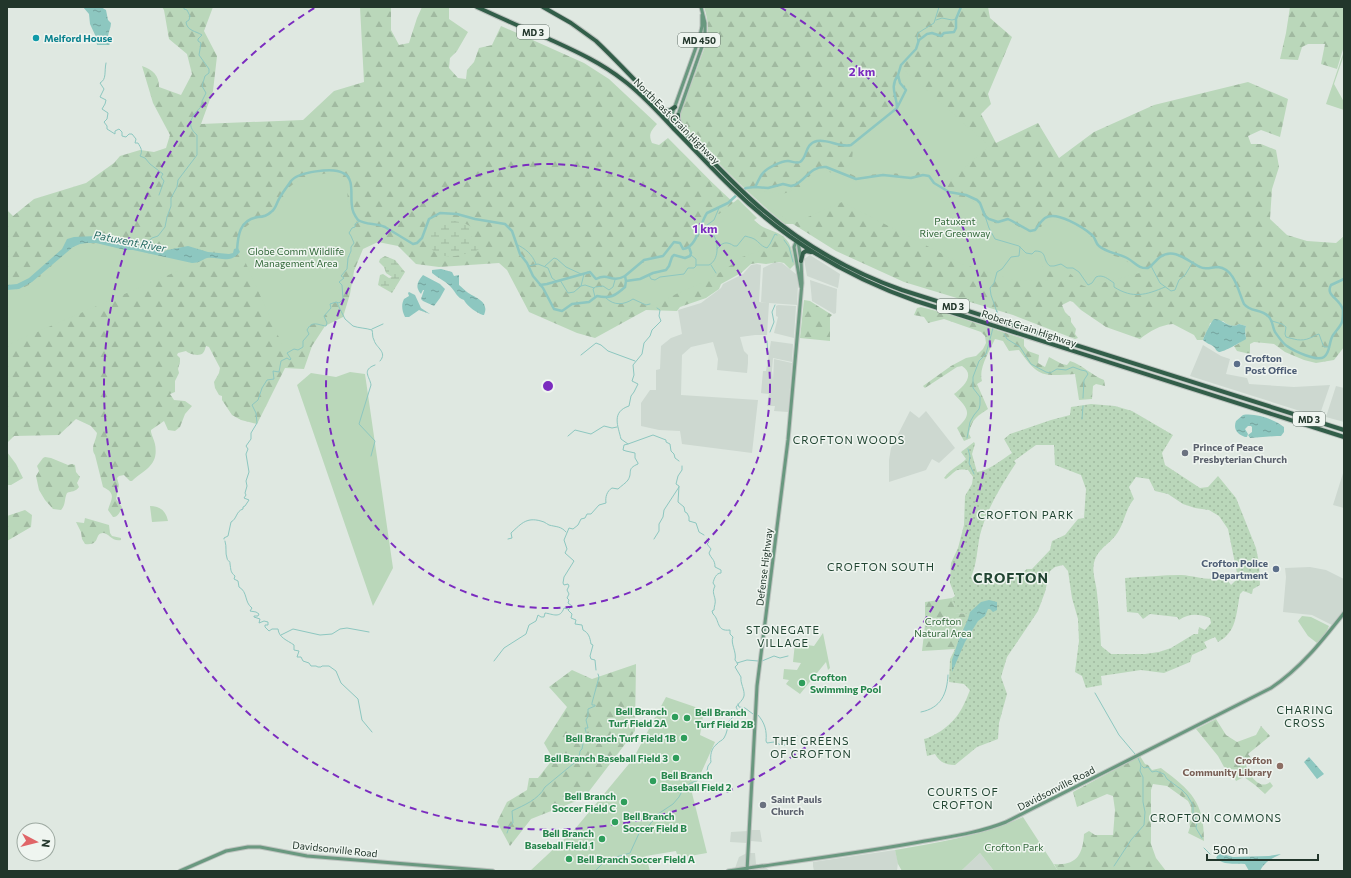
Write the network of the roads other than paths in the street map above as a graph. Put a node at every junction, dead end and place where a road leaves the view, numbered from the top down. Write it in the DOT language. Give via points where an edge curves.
graph roads {
  1 [pos="478,7"];
  2 [pos="543,7"];
  3 [pos="700,7"];
  4 [pos="675,107"];
  5 [pos="662,109"];
  6 [pos="678,115"];
  7 [pos="671,121"];
  8 [pos="696,145"];
  9 [pos="734,186"];
  10 [pos="747,199"];
  11 [pos="798,241"];
  12 [pos="812,253"];
  13 [pos="802,262"];
  14 [pos="801,289"];
  15 [pos="1031,331"];
  16 [pos="1015,332"];
  17 [pos="1344,430"];
  18 [pos="1343,436"];
  19 [pos="1344,613"];
  20 [pos="747,870"];
  21 [pos="180,871"];
  22 [pos="493,871"];
  23 [pos="728,871"];
  1 -- 7 [label="highway, North East Crain Highway / MD 3" via="602,64"];
  2 -- 5 [label="highway, MD 3" via="593,38"];
  3 -- 4 [label="main road, MD 450" via="700,36"];
  3 -- 6 [label="main road, MD 450" via="706,26 705,38"];
  4 -- 5 [label="highway" via="669,111"];
  4 -- 7 [label="main road, MD 450"];
  5 -- 7 [label="highway, MD 3"];
  6 -- 7 [label="main road"];
  6 -- 8 [label="highway" via="680,125"];
  7 -- 8 [label="highway, MD 3"];
  7 -- 9 [label="highway, North East Crain Highway / MD 3"];
  8 -- 9 [label="highway, MD 3"];
  9 -- 10 [label="highway, Robert Crain Highway / MD 3"];
  10 -- 11 [label="highway, Robert Crain Highway / MD 3" via="770,222"];
  10 -- 11 [label="highway, Robert Crain Highway / MD 3" via="794,234"];
  11 -- 12 [label="highway, Robert Crain Highway / MD 3"];
  11 -- 13 [label="main road, Defense Highway"];
  11 -- 14 [label="main road, Defense Highway" via="794,247"];
  11 -- 15 [label="highway, Robert Crain Highway / MD 3" via="885,283"];
  12 -- 13 [label="highway" via="804,252"];
  12 -- 16 [label="highway, Robert Crain Highway / MD 3" via="890,292"];
  13 -- 14 [label="main road, Defense Highway"];
  14 -- 20 [label="main road, Defense Highway" via="788,440 757,686"];
  15 -- 16 [label="highway" via="1017,328"];
  15 -- 17 [label="highway, Robert Crain Highway / MD 3" via="1141,365 1157,368 1159,366 1188,380"];
  16 -- 18 [label="highway, Robert Crain Highway / MD 3"];
  19 -- 20 [label="main road, Davidsonville Road" via="1301,663 1271,688 1006,822 954,836"];
  20 -- 23 [label="main road, Davidsonville Road"];
  21 -- 22 [label="main road, Davidsonville Road" via="233,849 248,846 307,856"];
}
